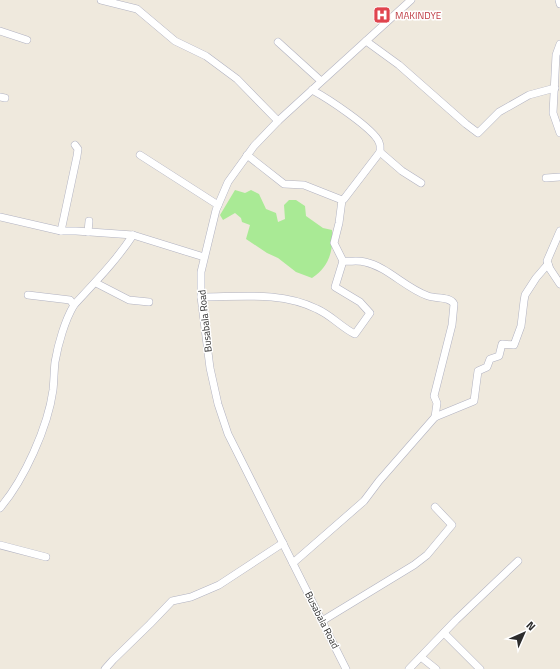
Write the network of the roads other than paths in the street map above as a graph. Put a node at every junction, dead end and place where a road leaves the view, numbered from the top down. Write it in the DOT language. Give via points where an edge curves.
graph roads {
  1 [pos="101,0"];
  2 [pos="412,0"];
  3 [pos="559,0"];
  4 [pos="560,4"];
  5 [pos="0,31"];
  6 [pos="27,40"];
  7 [pos="366,41"];
  8 [pos="278,42"];
  9 [pos="560,44"];
  10 [pos="321,81"];
  11 [pos="555,88"];
  12 [pos="312,90"];
  13 [pos="278,121"];
  14 [pos="560,133"];
  15 [pos="75,145"];
  16 [pos="380,152"];
  17 [pos="140,155"];
  18 [pos="248,155"];
  19 [pos="546,178"];
  20 [pos="560,178"];
  21 [pos="421,183"];
  22 [pos="342,200"];
  23 [pos="218,205"];
  24 [pos="0,217"];
  25 [pos="89,221"];
  26 [pos="60,231"];
  27 [pos="560,231"];
  28 [pos="88,232"];
  29 [pos="133,235"];
  30 [pos="204,257"];
  31 [pos="343,261"];
  32 [pos="548,264"];
  33 [pos="96,283"];
  34 [pos="560,284"];
  35 [pos="28,295"];
  36 [pos="201,297"];
  37 [pos="149,302"];
  38 [pos="74,305"];
  39 [pos="435,417"];
  40 [pos="435,507"];
  41 [pos="0,508"];
  42 [pos="283,543"];
  43 [pos="0,544"];
  44 [pos="46,557"];
  45 [pos="518,562"];
  46 [pos="293,563"];
  47 [pos="322,621"];
  48 [pos="444,633"];
  49 [pos="421,657"];
  50 [pos="105,669"];
  51 [pos="346,669"];
  52 [pos="410,669"];
  53 [pos="436,669"];
  54 [pos="480,669"];
  1 -- 13 [label="street" via="137,9 175,41 206,56 237,80"];
  2 -- 7 [label="street, Busabala Road"];
  3 -- 4 [label="street"];
  5 -- 6 [label="street"];
  7 -- 10 [label="street, Busabala Road"];
  7 -- 11 [label="street" via="399,65 478,133 499,112 529,95"];
  8 -- 10 [label="street"];
  9 -- 11 [label="street" via="556,55"];
  10 -- 12 [label="street, Busabala Road"];
  11 -- 14 [label="street" via="553,113"];
  12 -- 13 [label="street, Busabala Road"];
  12 -- 16 [label="street" via="331,101 368,130 379,142"];
  13 -- 18 [label="street, Busabala Road"];
  15 -- 26 [label="street" via="78,149 77,156"];
  16 -- 21 [label="street"];
  16 -- 22 [label="street"];
  17 -- 23 [label="street"];
  18 -- 22 [label="street" via="284,184 304,185"];
  18 -- 23 [label="street, Busabala Road" via="228,182"];
  19 -- 20 [label="street"];
  22 -- 31 [label="street" via="334,243"];
  23 -- 30 [label="street, Busabala Road"];
  24 -- 26 [label="street"];
  25 -- 28 [label="street"];
  26 -- 28 [label="street"];
  27 -- 32 [label="street" via="548,256"];
  28 -- 29 [label="street"];
  29 -- 30 [label="street"];
  29 -- 33 [label="street"];
  30 -- 36 [label="street, Busabala Road"];
  31 -- 36 [label="street" via="335,287 360,302 370,313 355,334 317,309 291,299"];
  31 -- 39 [label="street" via="366,262 428,296 449,300 454,304 452,325 434,396 437,403"];
  32 -- 34 [label="street"];
  32 -- 39 [label="street" via="526,295 521,326 514,345 502,344 499,356 490,359 487,367 478,371 474,401"];
  33 -- 37 [label="street" via="129,300"];
  33 -- 38 [label="street"];
  35 -- 38 [label="street" via="70,300"];
  36 -- 42 [label="street, Busabala Road" via="210,368 228,434"];
  38 -- 41 [label="street" via="64,326 55,361 49,413 26,469"];
  39 -- 46 [label="street" via="364,501"];
  40 -- 47 [label="street" via="452,525 427,555"];
  42 -- 46 [label="street, Busabala Road"];
  42 -- 50 [label="street" via="219,585 191,597 172,601"];
  43 -- 44 [label="street"];
  45 -- 48 [label="street"];
  46 -- 47 [label="street, Busabala Road"];
  47 -- 51 [label="street, Busabala Road"];
  48 -- 49 [label="street"];
  48 -- 54 [label="street"];
  49 -- 52 [label="street"];
  49 -- 53 [label="street"];
}
